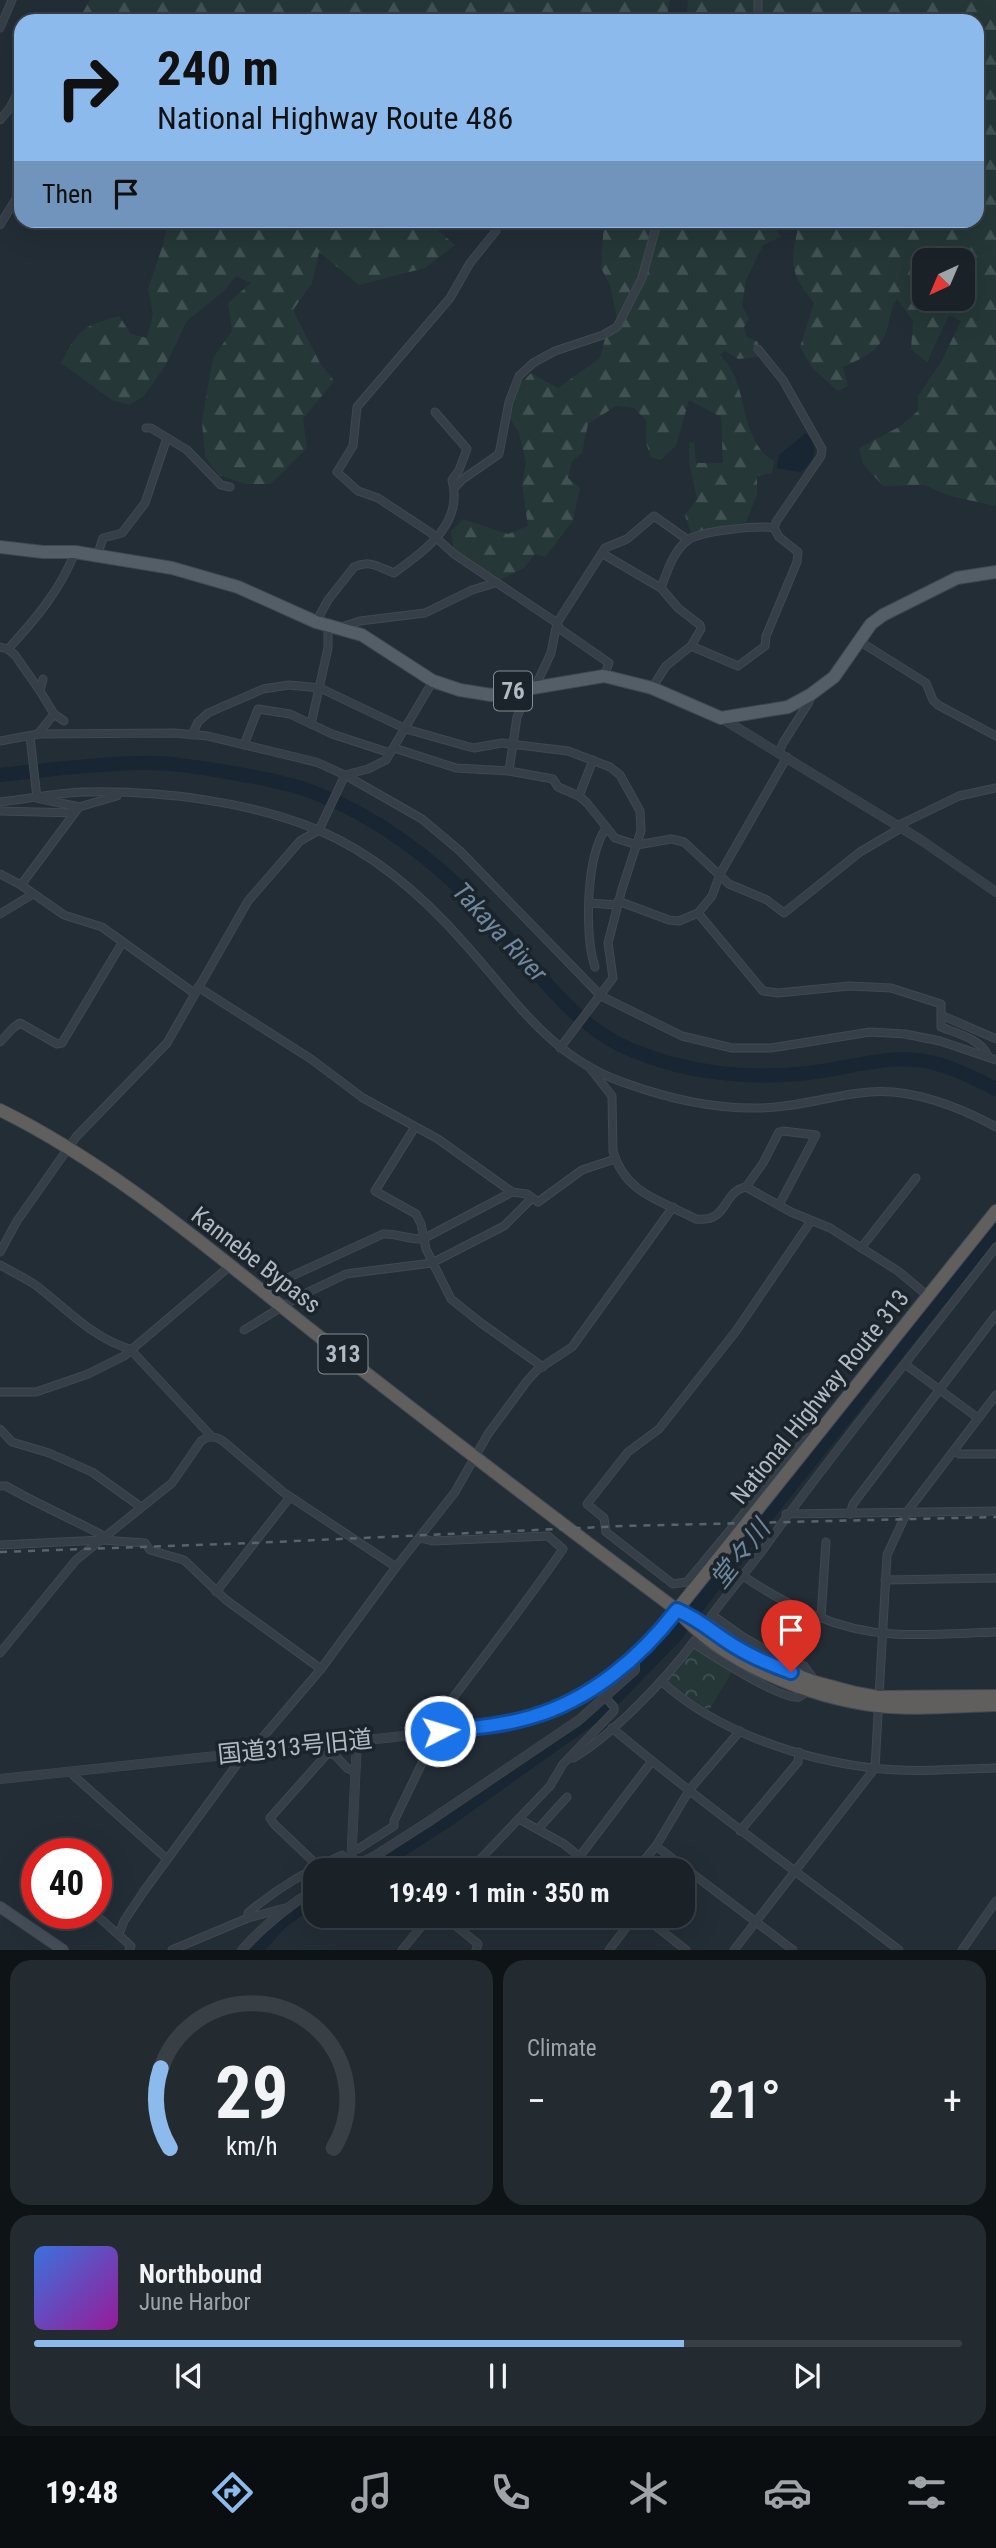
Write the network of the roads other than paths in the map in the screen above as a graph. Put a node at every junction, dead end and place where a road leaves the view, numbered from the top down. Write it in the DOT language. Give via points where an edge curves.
graph roads {
  1 [pos="12,0"];
  2 [pos="0,28"];
  3 [pos="14,100"];
  4 [pos="0,120"];
  5 [pos="14,202"];
  6 [pos="0,225"];
  7 [pos="656,228"];
  8 [pos="496,232"];
  9 [pos="758,349"];
  10 [pos="435,412"];
  11 [pos="146,428"];
  12 [pos="167,438"];
  13 [pos="230,487"];
  14 [pos="454,488"];
  15 [pos="774,528"];
  16 [pos="436,538"];
  17 [pos="688,540"];
  18 [pos="0,547"];
  19 [pos="75,552"];
  20 [pos="603,554"];
  21 [pos="97,556"];
  22 [pos="996,572"];
  23 [pos="495,583"];
  24 [pos="661,588"];
  25 [pos="557,623"];
  26 [pos="322,624"];
  27 [pos="343,630"];
  28 [pos="859,641"];
  29 [pos="691,646"];
  30 [pos="4,648"];
  31 [pos="604,676"];
  32 [pos="43,679"];
  33 [pos="433,681"];
  34 [pos="533,687"];
  35 [pos="320,688"];
  36 [pos="652,688"];
  37 [pos="40,691"];
  38 [pos="810,695"];
  39 [pos="54,714"];
  40 [pos="721,718"];
  41 [pos="64,722"];
  42 [pos="312,724"];
  43 [pos="406,729"];
  44 [pos="192,735"];
  45 [pos="996,736"];
  46 [pos="33,737"];
  47 [pos="0,741"];
  48 [pos="513,744"];
  49 [pos="244,745"];
  50 [pos="392,751"];
  51 [pos="783,754"];
  52 [pos="593,760"];
  53 [pos="509,771"];
  54 [pos="345,776"];
  55 [pos="996,788"];
  56 [pos="120,793"];
  57 [pos="579,796"];
  58 [pos="37,797"];
  59 [pos="0,802"];
  60 [pos="77,810"];
  61 [pos="0,811"];
  62 [pos="899,827"];
  63 [pos="606,828"];
  64 [pos="319,829"];
  65 [pos="637,845"];
  66 [pos="0,874"];
  67 [pos="720,874"];
  68 [pos="21,885"];
  69 [pos="996,892"];
  70 [pos="33,894"];
  71 [pos="618,903"];
  72 [pos="589,904"];
  73 [pos="698,913"];
  74 [pos="0,914"];
  75 [pos="122,943"];
  76 [pos="595,967"];
  77 [pos="196,990"];
  78 [pos="599,998"];
  79 [pos="941,1015"];
  80 [pos="996,1039"];
  81 [pos="0,1042"];
  82 [pos="561,1047"];
  83 [pos="988,1056"];
  84 [pos="996,1060"];
  85 [pos="590,1068"];
  86 [pos="0,1110"];
  87 [pos="415,1126"];
  88 [pos="996,1127"];
  89 [pos="67,1148"];
  90 [pos="615,1159"];
  91 [pos="916,1178"];
  92 [pos="746,1187"];
  93 [pos="512,1192"];
  94 [pos="532,1198"];
  95 [pos="779,1205"];
  96 [pos="673,1207"];
  97 [pos="996,1211"];
  98 [pos="811,1221"];
  99 [pos="423,1238"];
  100 [pos="996,1247"];
  101 [pos="861,1248"];
  102 [pos="0,1252"];
  103 [pos="432,1262"];
  104 [pos="0,1265"];
  105 [pos="230,1266"];
  106 [pos="281,1281"];
  107 [pos="928,1296"];
  108 [pos="283,1307"];
  109 [pos="996,1315"];
  110 [pos="244,1330"];
  111 [pos="130,1349"];
  112 [pos="906,1365"];
  113 [pos="544,1367"];
  114 [pos="940,1389"];
  115 [pos="0,1392"];
  116 [pos="996,1395"];
  117 [pos="978,1418"];
  118 [pos="0,1429"];
  119 [pos="821,1431"];
  120 [pos="212,1437"];
  121 [pos="954,1451"];
  122 [pos="996,1454"];
  123 [pos="473,1457"];
  124 [pos="0,1486"];
  125 [pos="290,1497"];
  126 [pos="141,1507"];
  127 [pos="996,1511"];
  128 [pos="907,1513"];
  129 [pos="786,1514"];
  130 [pos="850,1514"];
  131 [pos="421,1538"];
  132 [pos="104,1539"];
  133 [pos="826,1542"];
  134 [pos="0,1545"];
  135 [pos="396,1567"];
  136 [pos="743,1576"];
  137 [pos="996,1578"];
  138 [pos="885,1580"];
  139 [pos="216,1592"];
  140 [pos="687,1617"];
  141 [pos="821,1618"];
  142 [pos="996,1632"];
  143 [pos="882,1633"];
  144 [pos="0,1653"];
  145 [pos="635,1658"];
  146 [pos="321,1669"];
  147 [pos="661,1681"];
  148 [pos="812,1686"];
  149 [pos="996,1696"];
  150 [pos="605,1697"];
  151 [pos="878,1701"];
  152 [pos="996,1705"];
  153 [pos="612,1728"];
  154 [pos="440,1731"];
  155 [pos="740,1731"];
  156 [pos="427,1732"];
  157 [pos="357,1740"];
  158 [pos="251,1751"];
  159 [pos="799,1752"];
  160 [pos="652,1761"];
  161 [pos="563,1764"];
  162 [pos="875,1768"];
  163 [pos="996,1768"];
  164 [pos="73,1771"];
  165 [pos="355,1772"];
  166 [pos="0,1779"];
  167 [pos="690,1789"];
  168 [pos="567,1797"];
  169 [pos="519,1819"];
  170 [pos="538,1829"];
  171 [pos="740,1831"];
  172 [pos="656,1846"];
  173 [pos="358,1849"];
  174 [pos="342,1856"];
  175 [pos="580,1856"];
  176 [pos="310,1858"];
  177 [pos="337,1858"];
  178 [pos="349,1858"];
  179 [pos="371,1858"];
  180 [pos="482,1858"];
  181 [pos="582,1858"];
  182 [pos="646,1858"];
  183 [pos="167,1859"];
  184 [pos="795,1870"];
  185 [pos="303,1875"];
  186 [pos="303,1897"];
  187 [pos="996,1901"];
  188 [pos="0,1907"];
  189 [pos="285,1908"];
  190 [pos="248,1918"];
  191 [pos="755,1921"];
  192 [pos="112,1928"];
  193 [pos="420,1928"];
  194 [pos="459,1928"];
  195 [pos="626,1928"];
  196 [pos="658,1928"];
  197 [pos="119,1934"];
  198 [pos="611,1949"];
  199 [pos="63,1950"];
  200 [pos="129,1950"];
  201 [pos="172,1950"];
  202 [pos="242,1950"];
  203 [pos="402,1950"];
  204 [pos="476,1950"];
  205 [pos="686,1950"];
  206 [pos="734,1950"];
  207 [pos="793,1950"];
  208 [pos="899,1950"];
  209 [pos="962,1950"];
  1 -- 2 [label="street"];
  3 -- 4 [label="street"];
  5 -- 6 [label="street"];
  7 -- 14 [label="street" via="642,278 617,327 555,351 519,376 499,454"];
  8 -- 16 [label="street" via="470,263 450,298 357,407 353,446 337,472 358,491 378,498"];
  9 -- 15 [label="street" via="783,380 822,449"];
  10 -- 14 [label="street" via="467,449 452,480"];
  11 -- 12 [label="street"];
  12 -- 13 [label="street" via="187,450 221,485"];
  12 -- 21 [label="street" via="145,503 122,533 103,538"];
  14 -- 16 [label="street" via="450,520"];
  15 -- 17 [label="street" via="749,527"];
  15 -- 29 [label="street" via="798,556 765,646 738,666"];
  16 -- 23 [label="street"];
  16 -- 26 [label="street" via="394,573 377,564 354,567 327,600"];
  17 -- 20 [label="street" via="654,516 627,539 605,548"];
  17 -- 24 [label="street" via="673,559"];
  18 -- 19 [label="main road, 76"];
  19 -- 21 [label="main road, 76"];
  19 -- 30 [label="street" via="37,619"];
  20 -- 24 [label="street"];
  20 -- 25 [label="street"];
  21 -- 26 [label="main road, 76" via="172,568 238,587"];
  22 -- 28 [label="main road" via="957,578 893,610 871,624"];
  23 -- 25 [label="street"];
  23 -- 27 [label="street" via="425,613 360,621"];
  24 -- 29 [label="street" via="700,625"];
  25 -- 31 [label="street" via="609,663"];
  25 -- 34 [label="street" via="551,653"];
  26 -- 27 [label="main road, 76"];
  26 -- 35 [label="street" via="328,648"];
  27 -- 33 [label="main road, 76" via="362,635"];
  28 -- 38 [label="main road" via="834,677"];
  28 -- 45 [label="street" via="926,684 938,705"];
  29 -- 36 [label="street" via="666,666"];
  30 -- 37 [label="street" via="15,655"];
  31 -- 34 [label="main road, 76"];
  31 -- 36 [label="main road, 76"];
  32 -- 37 [label="street"];
  33 -- 34 [label="main road, 76" via="492,695"];
  33 -- 43 [label="street"];
  34 -- 48 [label="street" via="517,717"];
  35 -- 42 [label="street"];
  35 -- 43 [label="street"];
  35 -- 44 [label="street" via="263,688 208,713"];
  36 -- 40 [label="main road, 76"];
  37 -- 39 [label="street"];
  38 -- 40 [label="main road" via="788,707"];
  38 -- 51 [label="street" via="783,743"];
  39 -- 41 [label="street"];
  39 -- 46 [label="street"];
  40 -- 51 [label="street"];
  42 -- 49 [label="street" via="290,714 258,709"];
  42 -- 50 [label="street"];
  43 -- 48 [label="street" via="474,748"];
  43 -- 50 [label="street"];
  44 -- 46 [label="street"];
  44 -- 49 [label="street"];
  46 -- 47 [label="street"];
  46 -- 58 [label="street"];
  48 -- 52 [label="street" via="568,751"];
  48 -- 53 [label="street"];
  49 -- 54 [label="street" via="316,762"];
  50 -- 53 [label="street" via="456,768"];
  50 -- 54 [label="street" via="380,764"];
  51 -- 62 [label="street"];
  51 -- 67 [label="street"];
  52 -- 57 [label="street"];
  52 -- 65 [label="street" via="620,775 640,811"];
  53 -- 57 [label="street" via="553,779 558,788"];
  54 -- 64 [label="street"];
  54 -- 78 [label="street" via="422,819 460,851"];
  55 -- 62 [label="street" via="959,796"];
  56 -- 58 [label="street"];
  56 -- 60 [label="street"];
  56 -- 64 [label="street" via="205,800"];
  57 -- 63 [label="street"];
  58 -- 59 [label="street"];
  58 -- 60 [label="street"];
  60 -- 61 [label="street"];
  60 -- 68 [label="street"];
  62 -- 67 [label="street" via="784,912 729,884"];
  62 -- 69 [label="street"];
  63 -- 65 [label="street" via="615,838"];
  63 -- 72 [label="street" via="595,858"];
  64 -- 77 [label="street" via="300,841 261,883"];
  64 -- 82 [label="street" via="376,863 428,906 544,1035"];
  65 -- 67 [label="street" via="671,839 684,842"];
  65 -- 71 [label="street"];
  66 -- 68 [label="street"];
  67 -- 73 [label="street" via="712,896"];
  68 -- 70 [label="street"];
  70 -- 74 [label="street"];
  70 -- 75 [label="street" via="64,915 94,923"];
  71 -- 72 [label="street"];
  71 -- 73 [label="street" via="669,920 680,921"];
  71 -- 78 [label="street" via="607,949 612,978"];
  72 -- 76 [label="street" via="588,939"];
  73 -- 79 [label="street" via="763,991 891,988 941,1004"];
  75 -- 77 [label="street"];
  75 -- 81 [label="street" via="62,1043 20,1023"];
  77 -- 87 [label="street" via="311,1059 363,1098"];
  77 -- 89 [label="street" via="167,1043"];
  78 -- 82 [label="street"];
  78 -- 83 [label="street" via="682,1036 732,1048 771,1048 870,1032 940,1041"];
  79 -- 80 [label="street"];
  79 -- 83 [label="street" via="941,1027 972,1040"];
  82 -- 85 [label="street"];
  83 -- 84 [label="street"];
  85 -- 88 [label="street" via="651,1092 707,1105 778,1107 864,1092 892,1092 949,1106"];
  85 -- 90 [label="street" via="612,1096"];
  86 -- 89 [label="highway, Kannebe Bypass / 313"];
  87 -- 93 [label="street"];
  87 -- 99 [label="street" via="374,1191 416,1214"];
  89 -- 102 [label="street"];
  89 -- 105 [label="highway, Kannebe Bypass / 313"];
  90 -- 94 [label="street" via="582,1170 538,1202"];
  90 -- 96 [label="street" via="633,1187"];
  91 -- 101 [label="street"];
  92 -- 95 [label="street"];
  92 -- 95 [label="street" via="779,1132 816,1135"];
  92 -- 96 [label="street" via="737,1190 718,1216 706,1221"];
  93 -- 94 [label="street"];
  93 -- 99 [label="street"];
  94 -- 103 [label="street" via="504,1226"];
  95 -- 98 [label="street"];
  96 -- 113 [label="street" via="572,1348"];
  97 -- 107 [label="highway, National Highway Route 313"];
  98 -- 101 [label="street"];
  98 -- 119 [label="street" via="736,1331 660,1429 628,1452 587,1504 604,1518 606,1532 644,1562 673,1584 687,1582 803,1442"];
  99 -- 103 [label="street"];
  99 -- 106 [label="street" via="383,1234"];
  100 -- 112 [label="street"];
  101 -- 107 [label="street"];
  103 -- 108 [label="street" via="346,1274"];
  103 -- 113 [label="street" via="451,1299"];
  104 -- 111 [label="street" via="33,1284 96,1333"];
  105 -- 108 [label="highway, Kannebe Bypass / 313"];
  105 -- 111 [label="street"];
  107 -- 119 [label="highway, National Highway Route 313"];
  108 -- 110 [label="street"];
  108 -- 123 [label="highway, Kannebe Bypass / 313"];
  109 -- 114 [label="street"];
  111 -- 115 [label="street" via="106,1366 36,1392"];
  111 -- 120 [label="street"];
  112 -- 114 [label="street"];
  112 -- 129 [label="street"];
  113 -- 123 [label="street" via="527,1381"];
  114 -- 117 [label="street"];
  114 -- 130 [label="street"];
  116 -- 117 [label="street"];
  117 -- 121 [label="street"];
  118 -- 126 [label="street" via="12,1442 92,1472"];
  119 -- 140 [label="highway, National Highway Route 313"];
  120 -- 125 [label="street" via="223,1441"];
  120 -- 126 [label="street" via="201,1441 172,1483"];
  121 -- 122 [label="street"];
  121 -- 128 [label="street"];
  123 -- 131 [label="street" via="455,1493"];
  123 -- 140 [label="highway, Kannebe Bypass / 313"];
  124 -- 132 [label="street" via="61,1512"];
  125 -- 135 [label="street"];
  125 -- 139 [label="street"];
  126 -- 132 [label="street"];
  127 -- 128 [label="street"];
  128 -- 130 [label="street"];
  128 -- 138 [label="street" via="887,1555"];
  129 -- 130 [label="street"];
  129 -- 136 [label="street"];
  131 -- 135 [label="street"];
  131 -- 156 [label="street" via="548,1536 564,1549"];
  132 -- 134 [label="street"];
  132 -- 139 [label="street" via="145,1543 149,1550 184,1560"];
  132 -- 144 [label="street" via="76,1560"];
  133 -- 141 [label="street"];
  135 -- 146 [label="street"];
  136 -- 141 [label="street"];
  136 -- 148 [label="street" via="711,1617 804,1666"];
  137 -- 138 [label="street"];
  138 -- 143 [label="street"];
  139 -- 146 [label="street"];
  140 -- 145 [label="street, 国道313号旧道"];
  140 -- 148 [label="highway, Kannebe Bypass" via="723,1649 765,1672"];
  141 -- 143 [label="street"];
  142 -- 143 [label="street"];
  143 -- 151 [label="street"];
  145 -- 150 [label="street" via="635,1670"];
  145 -- 154 [label="street, 国道313号旧道" via="584,1694 531,1717"];
  146 -- 158 [label="street"];
  147 -- 148 [label="street" via="694,1642 735,1670 794,1697"];
  147 -- 153 [label="street"];
  147 -- 155 [label="street"];
  148 -- 151 [label="highway, Kannebe Bypass"];
  149 -- 151 [label="highway"];
  150 -- 161 [label="street" via="614,1711"];
  150 -- 179 [label="street" via="579,1720"];
  151 -- 152 [label="highway"];
  151 -- 162 [label="street"];
  153 -- 160 [label="street"];
  153 -- 161 [label="street"];
  154 -- 156 [label="street, 国道313号旧道"];
  154 -- 173 [label="street" via="394,1826"];
  155 -- 159 [label="street"];
  155 -- 167 [label="street"];
  156 -- 157 [label="street, 国道313号旧道"];
  157 -- 158 [label="street, 国道313号旧道"];
  157 -- 165 [label="street"];
  158 -- 164 [label="street, 国道313号旧道"];
  158 -- 183 [label="street"];
  159 -- 162 [label="street"];
  159 -- 171 [label="street" via="798,1762"];
  160 -- 167 [label="street"];
  160 -- 175 [label="street"];
  161 -- 169 [label="street" via="550,1786"];
  162 -- 163 [label="street"];
  162 -- 184 [label="street"];
  164 -- 166 [label="street, 国道313号旧道"];
  164 -- 183 [label="street"];
  165 -- 176 [label="street" via="334,1754 327,1754 270,1818"];
  165 -- 178 [label="street"];
  167 -- 171 [label="street"];
  167 -- 172 [label="street"];
  168 -- 170 [label="street"];
  169 -- 170 [label="street"];
  169 -- 180 [label="street"];
  170 -- 175 [label="street"];
  171 -- 184 [label="street"];
  172 -- 182 [label="street"];
  172 -- 191 [label="street"];
  174 -- 177 [label="street"];
  175 -- 181 [label="street"];
  183 -- 197 [label="street"];
  184 -- 191 [label="street"];
  184 -- 208 [label="street"];
  185 -- 190 [label="street" via="267,1897"];
  186 -- 189 [label="street"];
  187 -- 209 [label="street"];
  188 -- 199 [label="main road"];
  189 -- 190 [label="street"];
  189 -- 202 [label="street"];
  190 -- 201 [label="street"];
  191 -- 206 [label="street"];
  191 -- 207 [label="street"];
  192 -- 197 [label="street"];
  193 -- 203 [label="street"];
  194 -- 204 [label="street" via="478,1944"];
  195 -- 198 [label="street"];
  196 -- 205 [label="street"];
  197 -- 200 [label="street" via="131,1946"];
}
